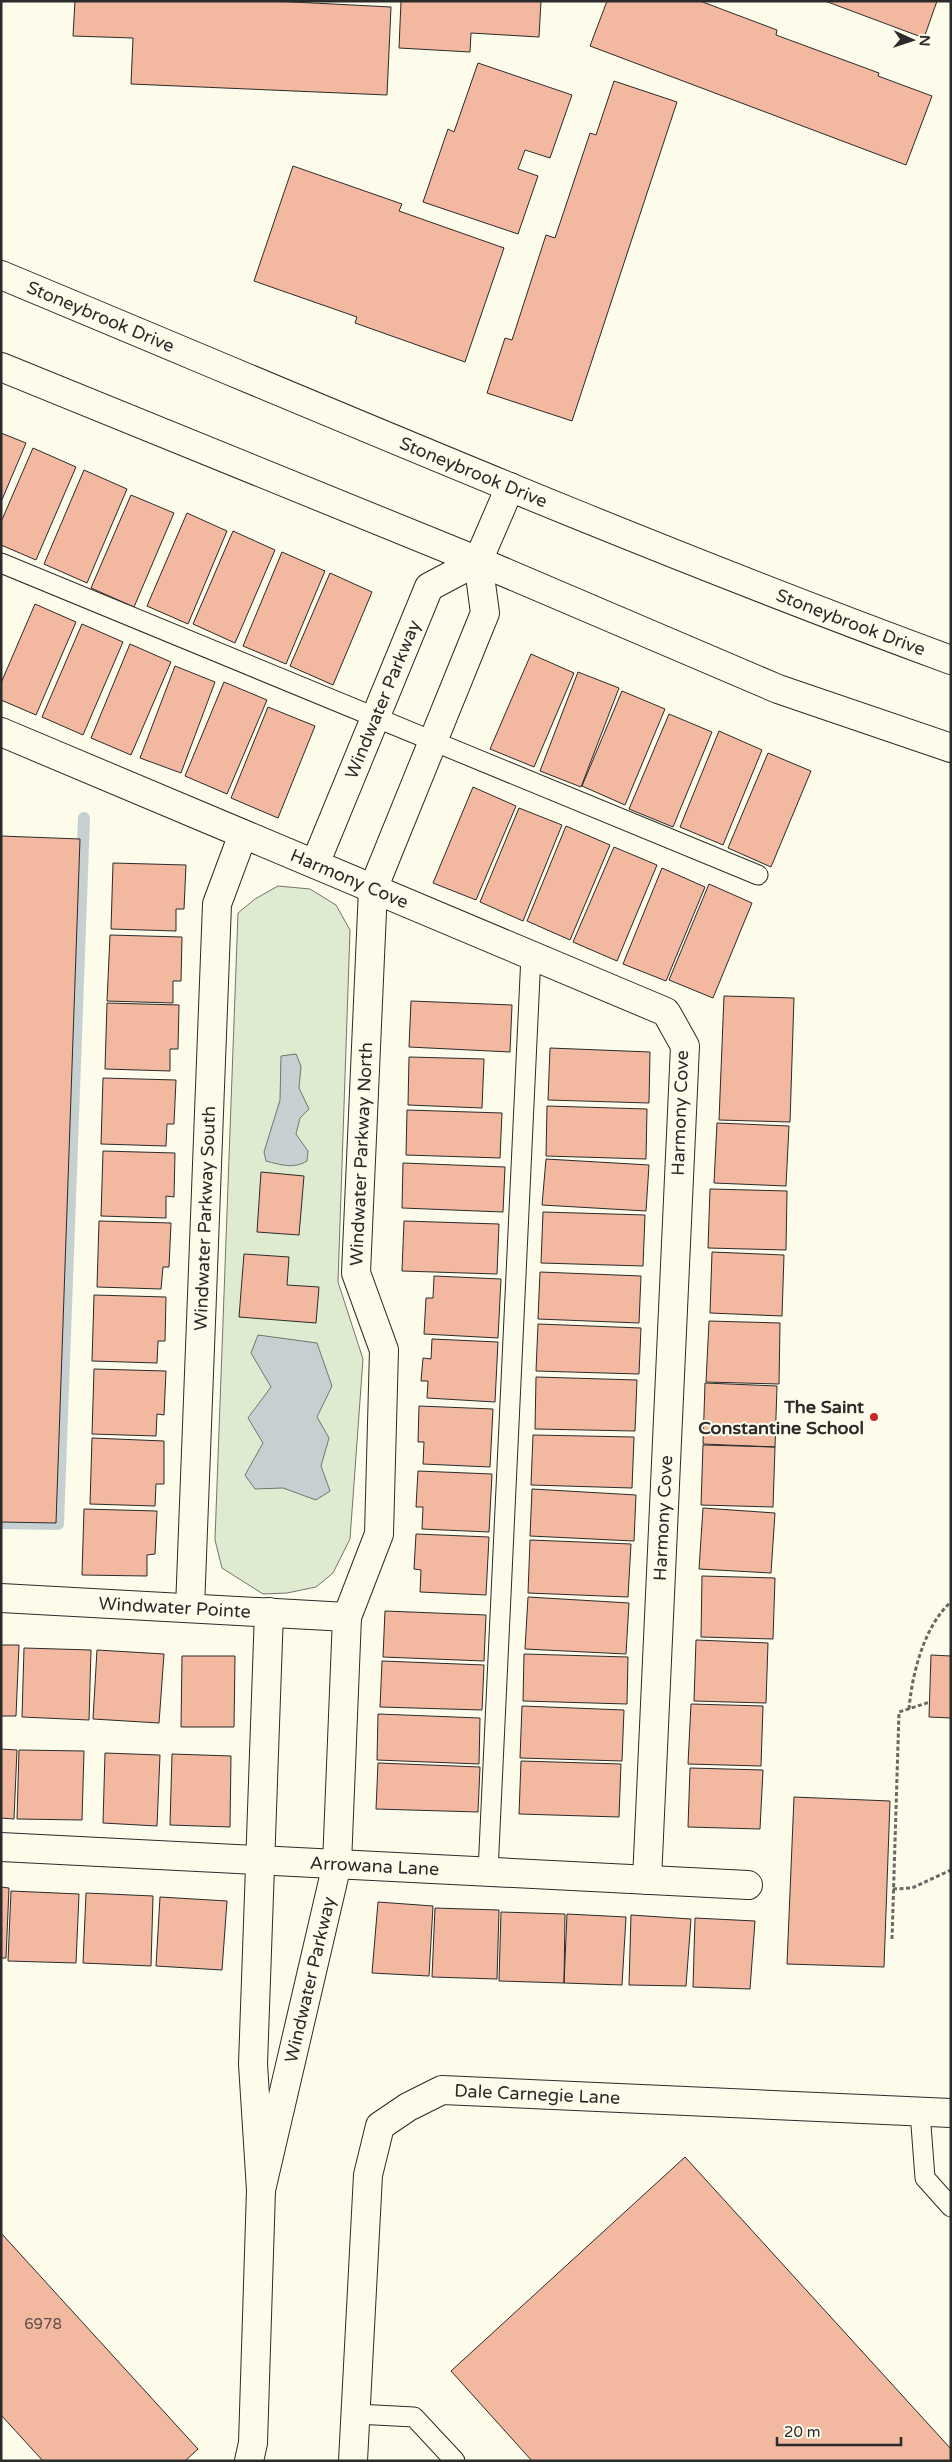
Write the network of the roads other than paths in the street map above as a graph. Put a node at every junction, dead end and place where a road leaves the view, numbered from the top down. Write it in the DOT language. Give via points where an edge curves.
graph roads {
  1 [pos="1,274"];
  2 [pos="1,367"];
  3 [pos="510,487"];
  4 [pos="478,561"];
  5 [pos="1,564"];
  6 [pos="951,660"];
  7 [pos="376,718"];
  8 [pos="1,732"];
  9 [pos="433,742"];
  10 [pos="951,748"];
  11 [pos="243,834"];
  12 [pos="315,864"];
  13 [pos="758,876"];
  14 [pos="373,889"];
  15 [pos="531,955"];
  16 [pos="1,1598"];
  17 [pos="190,1608"];
  18 [pos="269,1612"];
  19 [pos="347,1617"];
  20 [pos="1,1847"];
  21 [pos="259,1860"];
  22 [pos="337,1864"];
  23 [pos="488,1872"];
  24 [pos="647,1880"];
  25 [pos="748,1885"];
  26 [pos="920,2112"];
  27 [pos="951,2113"];
  28 [pos="261,2190"];
  29 [pos="951,2207"];
  30 [pos="356,2414"];
  31 [pos="249,2461"];
  32 [pos="353,2461"];
  33 [pos="455,2461"];
  1 -- 3 [label="street, Stoneybrook Drive"];
  2 -- 4 [label="street"];
  3 -- 4 [label="street"];
  3 -- 6 [label="street, Stoneybrook Drive" via="814,610"];
  4 -- 7 [label="street, Windwater Parkway" via="428,587"];
  4 -- 9 [label="street" via="485,613"];
  4 -- 10 [label="street" via="778,689"];
  5 -- 7 [label="lane"];
  7 -- 9 [label="lane"];
  7 -- 12 [label="street, Windwater Parkway"];
  8 -- 11 [label="street, Harmony Cove"];
  9 -- 13 [label="lane"];
  9 -- 14 [label="street"];
  11 -- 12 [label="street, Harmony Cove"];
  11 -- 17 [label="street, Windwater Parkway South" via="217,904"];
  12 -- 14 [label="street, Harmony Cove"];
  14 -- 15 [label="street, Harmony Cove"];
  14 -- 19 [label="street, Windwater Parkway North" via="356,1273 384,1350 379,1534"];
  15 -- 23 [label="lane"];
  15 -- 24 [label="street, Harmony Cove" via="666,1012 685,1046"];
  16 -- 17 [label="street, Windwater Pointe"];
  17 -- 18 [label="street, Windwater Pointe"];
  18 -- 19 [label="street, Windwater Pointe"];
  18 -- 21 [label="street, Windwater Parkway"];
  19 -- 22 [label="street, Windwater Parkway"];
  20 -- 21 [label="street, Arrowana Lane"];
  21 -- 22 [label="street, Arrowana Lane"];
  21 -- 28 [label="street, Windwater Parkway" via="253,2064"];
  22 -- 23 [label="street, Arrowana Lane"];
  22 -- 28 [label="street, Windwater Parkway"];
  23 -- 24 [label="street, Arrowana Lane"];
  24 -- 25 [label="street, Arrowana Lane"];
  26 -- 27 [label="street, Dale Carnegie Lane"];
  26 -- 29 [label="lane" via="925,2178"];
  26 -- 30 [label="street, Dale Carnegie Lane" via="442,2090 408,2107 380,2126 368,2175"];
  28 -- 31 [label="street, Windwater Parkway" via="253,2443"];
  30 -- 32 [label="street, Dale Carnegie Lane"];
  30 -- 33 [label="lane" via="414,2417"];
}
